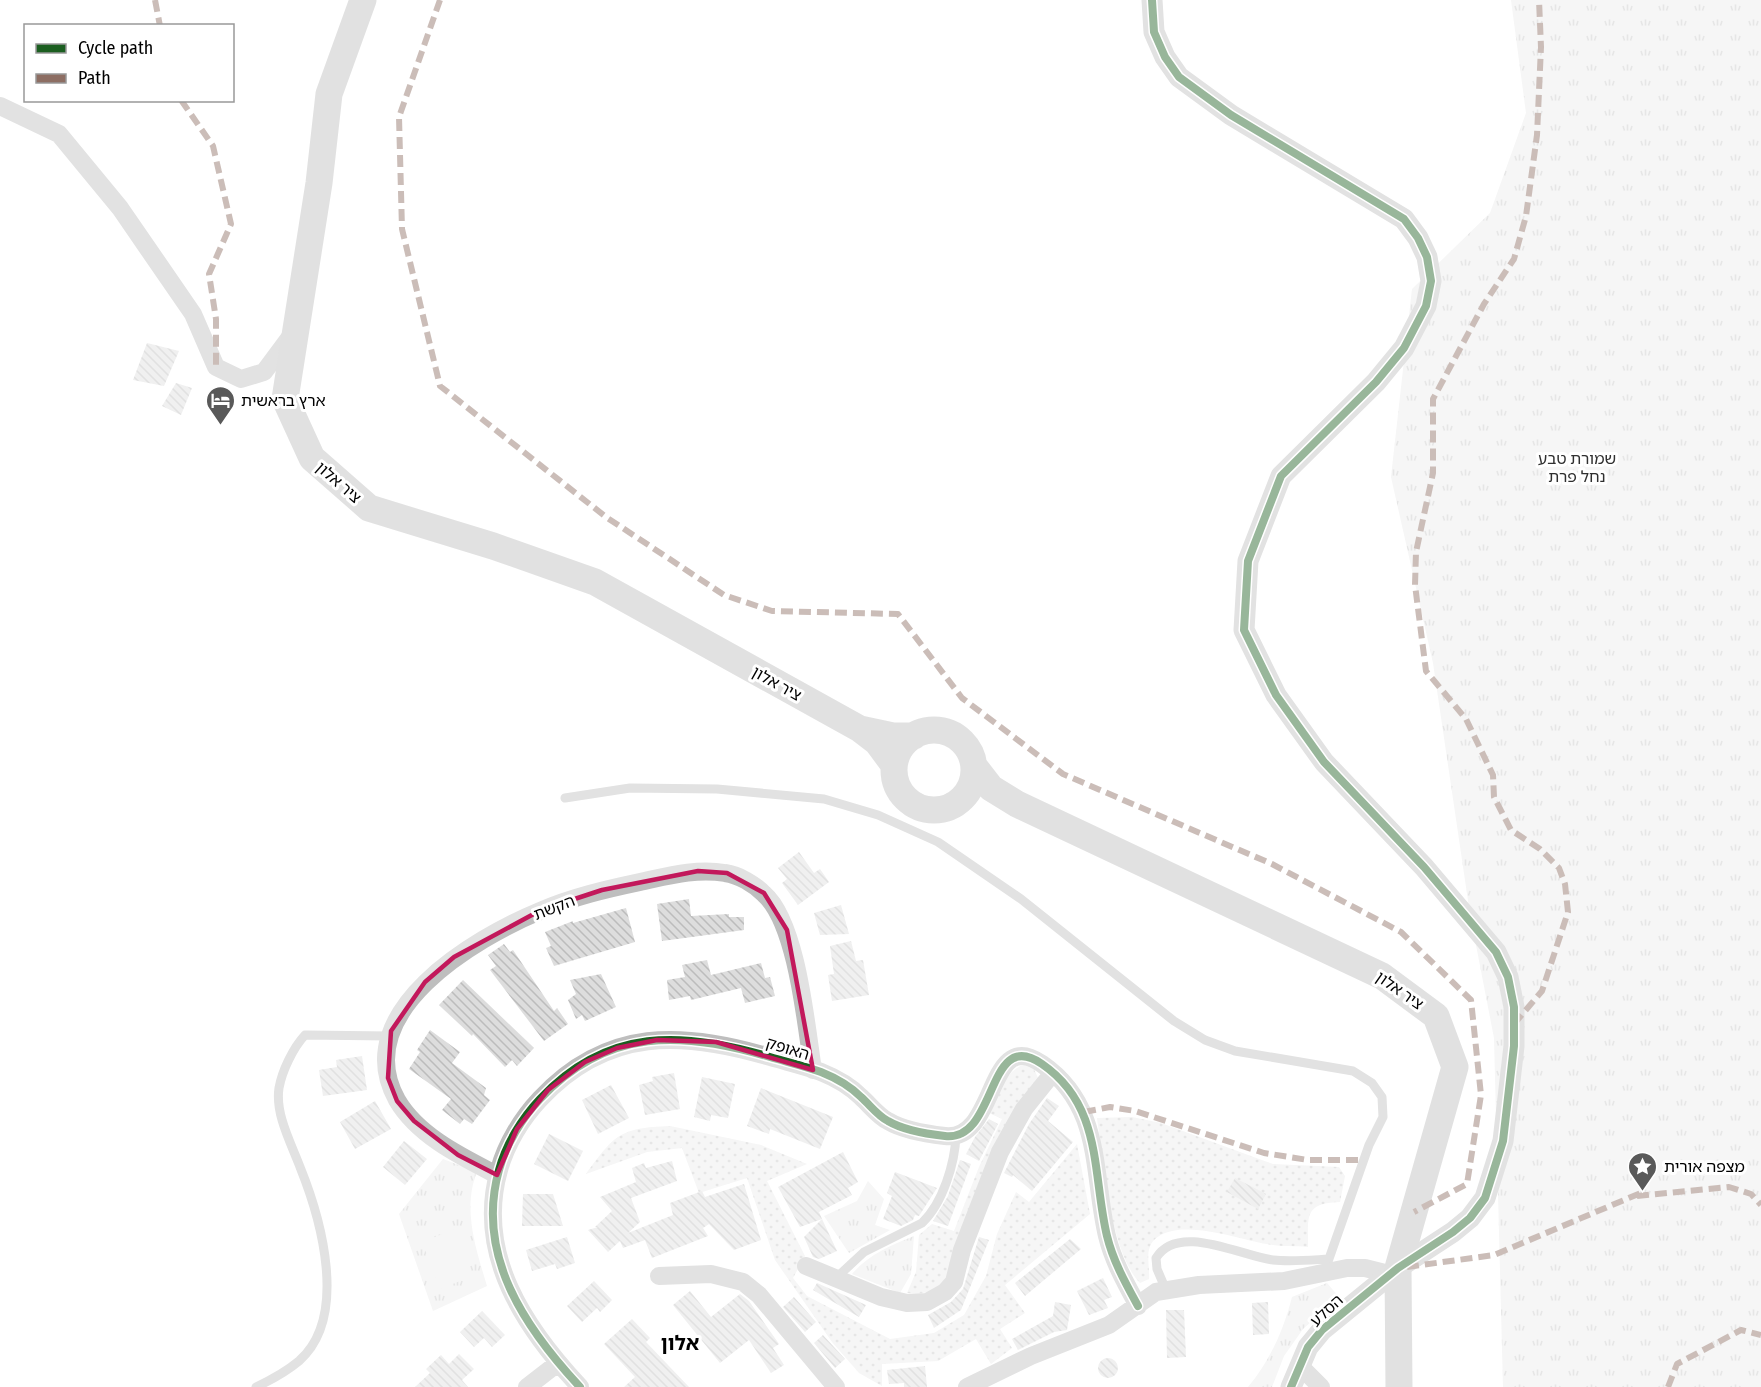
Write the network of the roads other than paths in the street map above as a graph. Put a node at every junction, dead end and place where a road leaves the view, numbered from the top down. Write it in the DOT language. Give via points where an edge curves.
graph roads {
  1 [pos="363,0"];
  2 [pos="1152,0"];
  3 [pos="0,106"];
  4 [pos="296,329"];
  5 [pos="860,729"];
  6 [pos="914,735"];
  7 [pos="894,765"];
  8 [pos="974,766"];
  9 [pos="565,798"];
  10 [pos="955,804"];
  11 [pos="1017,804"];
  12 [pos="390,1036"];
  13 [pos="813,1070"];
  14 [pos="1052,1074"];
  15 [pos="956,1134"];
  16 [pos="497,1175"];
  17 [pos="806,1266"];
  18 [pos="1327,1266"];
  19 [pos="1393,1271"];
  20 [pos="659,1276"];
  21 [pos="836,1278"];
  22 [pos="1166,1290"];
  23 [pos="1138,1306"];
  24 [pos="558,1363"];
  25 [pos="1300,1366"];
  26 [pos="1005,1368"];
  27 [pos="256,1387"];
  28 [pos="527,1387"];
  29 [pos="580,1387"];
  30 [pos="836,1387"];
  31 [pos="967,1387"];
  32 [pos="1005,1387"];
  33 [pos="1291,1387"];
  34 [pos="1321,1387"];
  35 [pos="1400,1387"];
  1 -- 4 [label="main road, ציר אלון" via="329,94"];
  2 -- 19 [label="street, הסלע" via="1154,32 1179,77 1231,116 1404,219 1427,257 1431,282 1426,306 1404,348 1376,382 1281,476 1248,561 1244,630 1276,695 1324,762 1483,935 1508,978 1514,1007 1514,1046 1503,1141 1485,1198 1453,1232"];
  3 -- 4 [label="street" via="59,134 66,142 120,208 193,314 216,367 241,379 264,372"];
  4 -- 5 [label="main road, ציר אלון" via="285,399 312,458 369,508 595,582"];
  5 -- 6 [label="main road, ציר אלון" via="893,736"];
  5 -- 7 [label="main road, ציר אלון" via="877,742"];
  6 -- 7 [label="main road" via="901,748"];
  6 -- 8 [label="main road" via="930,730 948,732 963,742"];
  7 -- 10 [label="main road" via="900,790 912,803 938,809"];
  8 -- 10 [label="main road" via="968,791"];
  8 -- 11 [label="main road, ציר אלון" via="991,788"];
  9 -- 18 [label="lane" via="630,788 717,789 824,799 878,815 938,842 1003,886 1174,1021 1205,1040 1235,1051 1353,1071 1372,1083 1382,1097 1383,1117 1369,1145"];
  10 -- 11 [label="main road, ציר אלון" via="973,800"];
  11 -- 19 [label="main road, ציר אלון" via="1382,976 1436,1016 1455,1067"];
  12 -- 13 [label="street, הקשת" via="403,1010 425,982 454,957 541,910 602,890 667,876 698,871 727,873 764,893 781,915"];
  12 -- 16 [label="street, הקשת" via="388,1078 397,1101 440,1143"];
  12 -- 27 [label="lane" via="305,1035 287,1066 279,1089 281,1117 318,1211 327,1284 323,1324 314,1342 300,1361"];
  13 -- 15 [label="street, האופק" via="844,1083 885,1120 948,1137"];
  13 -- 16 [label="street, האופק" via="716,1042 657,1040 617,1048 585,1062 548,1090 517,1129"];
  14 -- 15 [label="street" via="1025,1056 1011,1059 999,1071 977,1120 967,1131"];
  14 -- 21 [label="street" via="1024,1109 1000,1152 962,1250 954,1282 945,1292 927,1302 907,1303"];
  14 -- 23 [label="street" via="1072,1093 1084,1112 1107,1238"];
  15 -- 21 [label="lane" via="948,1173 928,1217 864,1252"];
  16 -- 24 [label="street, האופק" via="494,1221 500,1268 518,1308"];
  17 -- 21 [label="street"];
  18 -- 19 [label="street"];
  18 -- 22 [label="street" via="1284,1281"];
  18 -- 22 [label="lane" via="1272,1260 1190,1241 1167,1245 1156,1257"];
  19 -- 25 [label="street, הסלע" via="1322,1330 1308,1347"];
  19 -- 35 [label="main road, ציר אלון"];
  20 -- 30 [label="street" via="711,1274 743,1282 759,1295"];
  22 -- 23 [label="street"];
  23 -- 26 [label="street" via="1109,1325"];
  24 -- 28 [label="street"];
  24 -- 29 [label="street, האופק"];
  25 -- 33 [label="street, הסלע"];
  25 -- 34 [label="street"];
  26 -- 31 [label="street"];
  26 -- 32 [label="street"];
}
